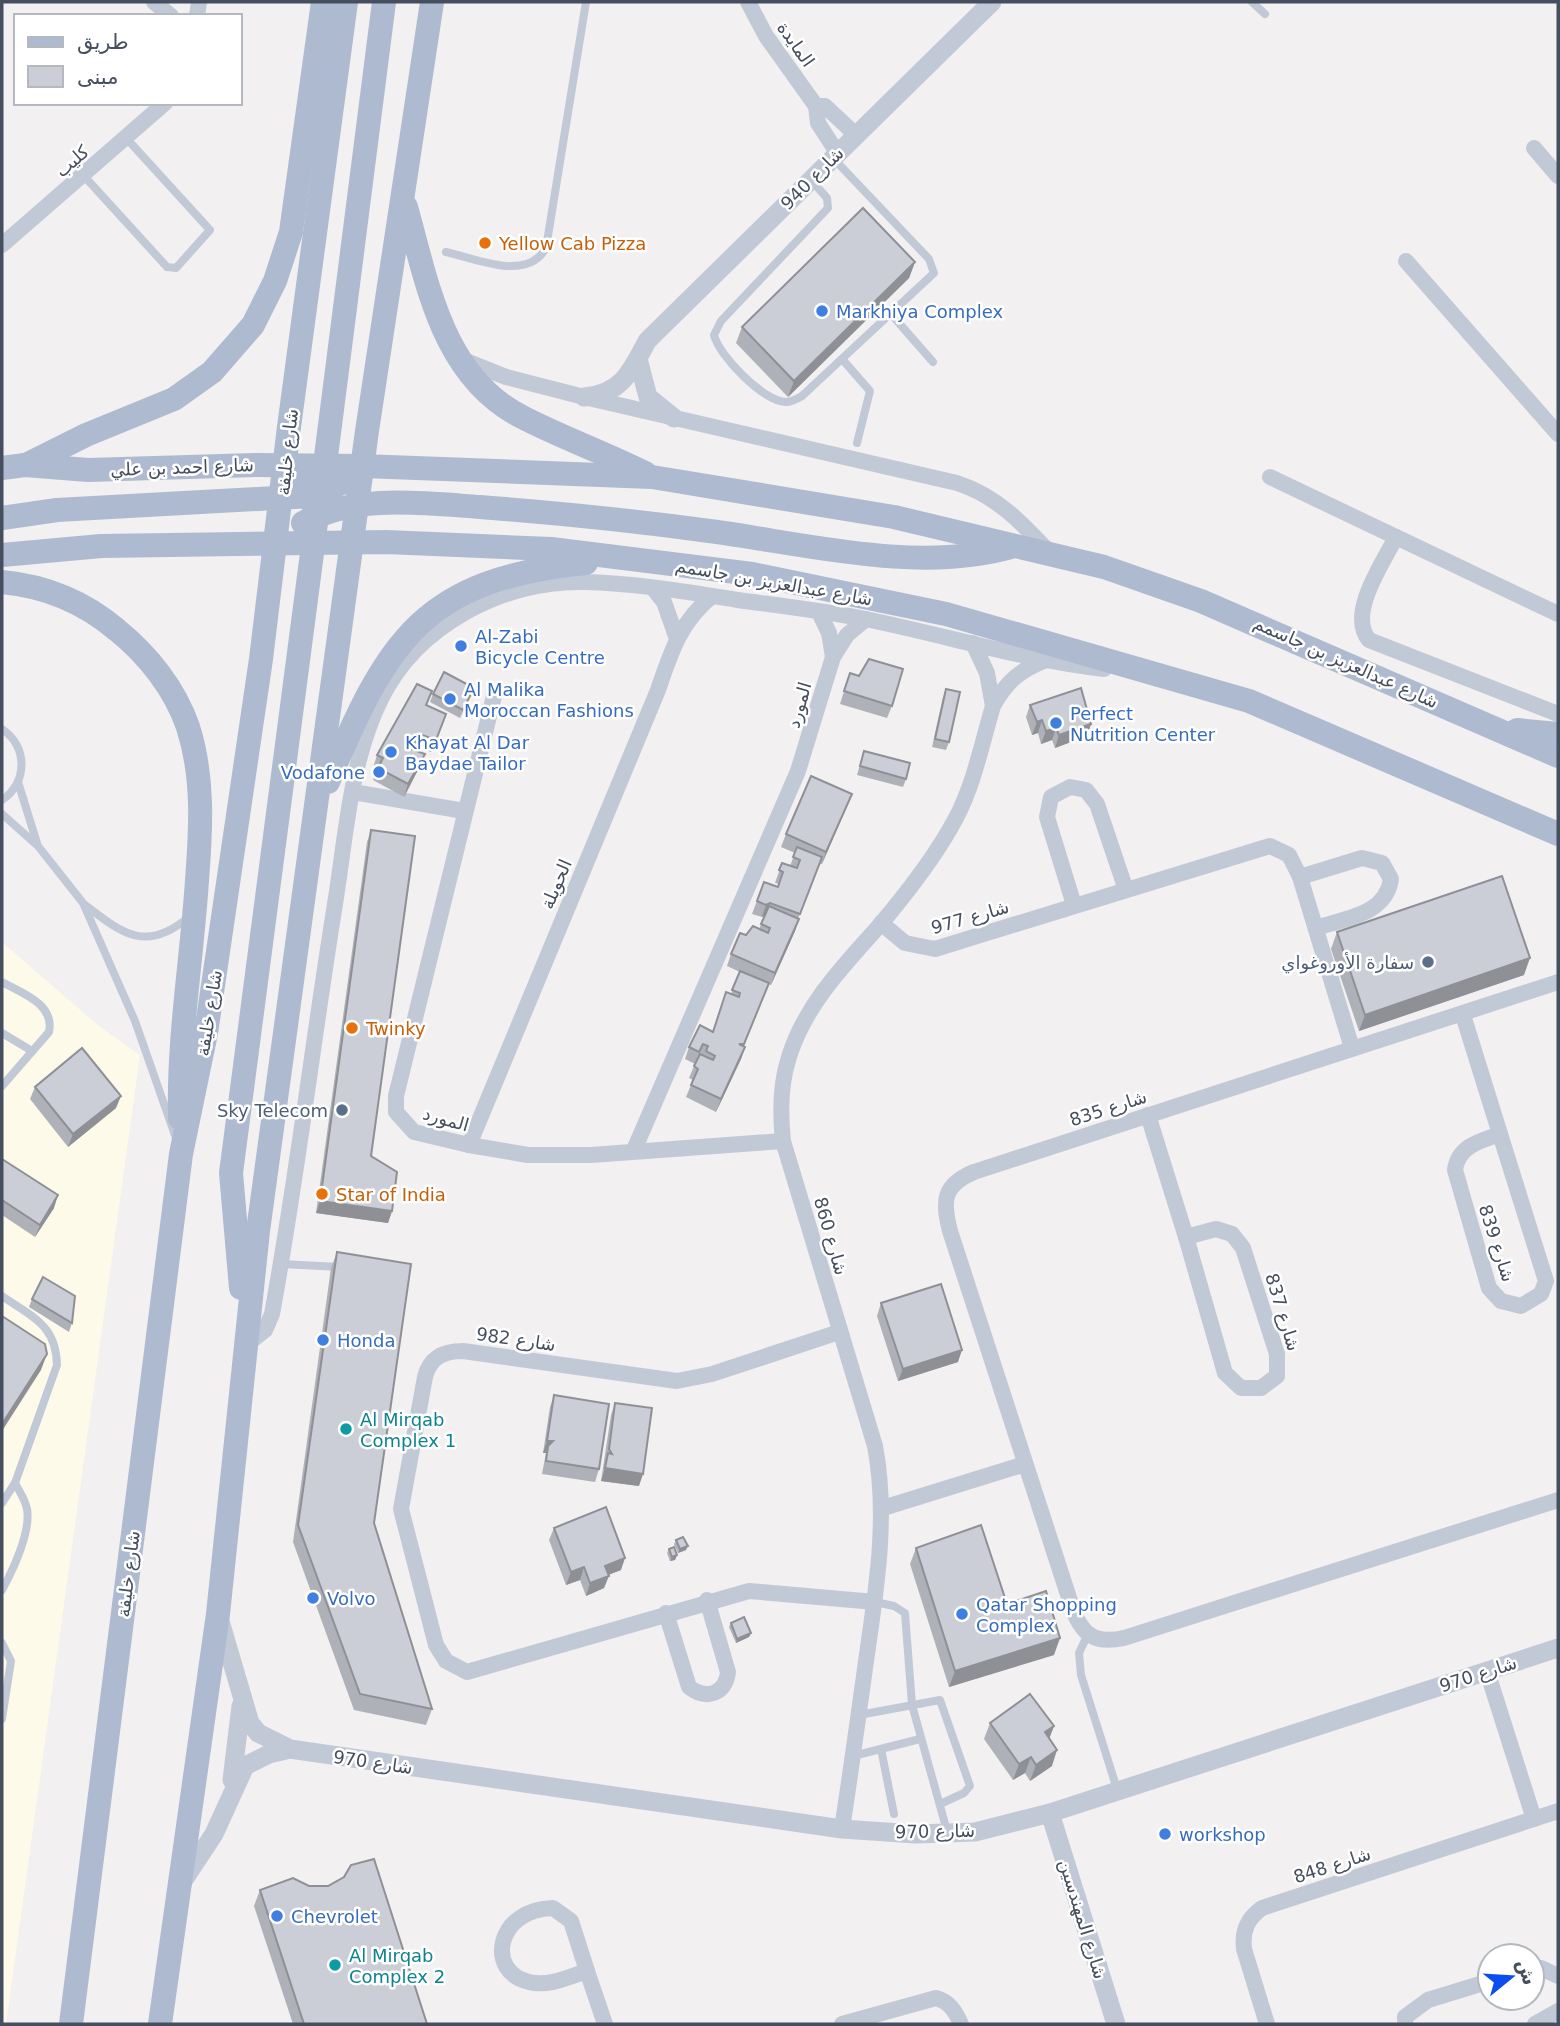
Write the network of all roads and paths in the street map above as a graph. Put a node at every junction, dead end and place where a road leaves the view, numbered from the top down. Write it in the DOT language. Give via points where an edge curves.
graph roads {
  1 [pos="154,2"];
  2 [pos="323,2"];
  3 [pos="346,2"];
  4 [pos="384,2"];
  5 [pos="432,2"];
  6 [pos="586,2"];
  7 [pos="748,2"];
  8 [pos="1252,2"];
  9 [pos="989,3"];
  10 [pos="169,14"];
  11 [pos="1265,14"];
  12 [pos="163,105"];
  13 [pos="816,106"];
  14 [pos="856,135"];
  15 [pos="127,139"];
  16 [pos="1534,148"];
  17 [pos="835,156"];
  18 [pos="84,176"];
  19 [pos="1558,176"];
  20 [pos="811,180"];
  21 [pos="403,197"];
  22 [pos="2,245"];
  23 [pos="446,252"];
  24 [pos="1406,261"];
  25 [pos="891,314"];
  26 [pos="455,357"];
  27 [pos="638,359"];
  28 [pos="842,359"];
  29 [pos="933,362"];
  30 [pos="583,397"];
  31 [pos="674,418"];
  32 [pos="1558,434"];
  33 [pos="856,443"];
  34 [pos="285,466"];
  35 [pos="324,466"];
  36 [pos="362,466"];
  37 [pos="13,467"];
  38 [pos="652,477"];
  39 [pos="1270,477"];
  40 [pos="282,498"];
  41 [pos="319,504"];
  42 [pos="357,505"];
  43 [pos="2,518"];
  44 [pos="1396,537"];
  45 [pos="276,542"];
  46 [pos="314,543"];
  47 [pos="352,543"];
  48 [pos="1015,546"];
  49 [pos="1050,553"];
  50 [pos="2,555"];
  51 [pos="654,562"];
  52 [pos="2,582"];
  53 [pos="653,588"];
  54 [pos="712,596"];
  55 [pos="818,612"];
  56 [pos="1558,614"];
  57 [pos="866,619"];
  58 [pos="676,636"];
  59 [pos="973,643"];
  60 [pos="834,657"];
  61 [pos="1045,660"];
  62 [pos="1146,670"];
  63 [pos="494,696"];
  64 [pos="993,706"];
  65 [pos="1558,714"];
  66 [pos="1497,728"];
  67 [pos="2,729"];
  68 [pos="1558,734"];
  69 [pos="1558,756"];
  70 [pos="18,782"];
  71 [pos="353,792"];
  72 [pos="2,800"];
  73 [pos="464,811"];
  74 [pos="2,814"];
  75 [pos="314,814"];
  76 [pos="1558,834"];
  77 [pos="38,846"];
  78 [pos="1300,877"];
  79 [pos="1126,890"];
  80 [pos="83,903"];
  81 [pos="1074,905"];
  82 [pos="195,912"];
  83 [pos="881,923"];
  84 [pos="1315,928"];
  85 [pos="2,982"];
  86 [pos="1558,982"];
  87 [pos="1463,1014"];
  88 [pos="2,1033"];
  89 [pos="1352,1048"];
  90 [pos="32,1051"];
  91 [pos="2,1086"];
  92 [pos="1148,1115"];
  93 [pos="1500,1134"];
  94 [pos="783,1141"];
  95 [pos="469,1145"];
  96 [pos="634,1150"];
  97 [pos="181,1154"];
  98 [pos="1186,1237"];
  99 [pos="281,1264"];
  100 [pos="355,1268"];
  101 [pos="2,1296"];
  102 [pos="839,1332"];
  103 [pos="245,1346"];
  104 [pos="1025,1464"];
  105 [pos="15,1483"];
  106 [pos="1558,1500"];
  107 [pos="2,1503"];
  108 [pos="883,1508"];
  109 [pos="2,1590"];
  110 [pos="707,1600"];
  111 [pos="874,1602"];
  112 [pos="666,1613"];
  113 [pos="218,1614"];
  114 [pos="1087,1636"];
  115 [pos="2,1643"];
  116 [pos="1558,1648"];
  117 [pos="1487,1671"];
  118 [pos="242,1701"];
  119 [pos="912,1704"];
  120 [pos="859,1715"];
  121 [pos="2,1719"];
  122 [pos="920,1739"];
  123 [pos="290,1749"];
  124 [pos="881,1749"];
  125 [pos="853,1756"];
  126 [pos="1118,1790"];
  127 [pos="231,1792"];
  128 [pos="940,1804"];
  129 [pos="1558,1811"];
  130 [pos="1050,1813"];
  131 [pos="894,1814"];
  132 [pos="1534,1819"];
  133 [pos="842,1829"];
  134 [pos="948,1834"];
  135 [pos="180,1885"];
  136 [pos="587,1971"];
  137 [pos="1476,1986"];
  138 [pos="1558,2011"];
  139 [pos="71,2024"];
  140 [pos="160,2024"];
  141 [pos="605,2024"];
  142 [pos="842,2024"];
  143 [pos="961,2024"];
  144 [pos="1116,2024"];
  145 [pos="1267,2024"];
  146 [pos="1405,2024"];
  147 [pos="1535,2024"];
  1 -- 10 [label="street"];
  2 -- 37 [label="main road" via="291,232 275,281 253,325 212,372 174,399"];
  3 -- 34 [label="main road, شارع خليفة"];
  4 -- 35 [label="main road"];
  5 -- 21 [label="main road"];
  6 -- 23 [label="lane" via="546,248 540,257 521,267"];
  7 -- 13 [label="street, المايدة" via="766,36"];
  8 -- 11 [label="lane"];
  9 -- 14 [label="street, شارع 940"];
  12 -- 15 [label="street, كليب"];
  13 -- 14 [label="street, المايدة" via="825,106"];
  13 -- 17 [label="street, المايدة" via="818,123"];
  14 -- 17 [label="street, شارع 940"];
  15 -- 18 [label="street, كليب"];
  15 -- 18 [label="lane" via="211,230 176,268 167,267"];
  16 -- 19 [label="street"];
  17 -- 20 [label="street, شارع 940"];
  17 -- 25 [label="lane" via="933,264 934,273"];
  18 -- 22 [label="street, كليب"];
  20 -- 27 [label="street, شارع 940" via="647,341"];
  20 -- 28 [label="lane" via="827,198 828,208 721,321 715,335 719,350 758,388 788,402 802,396"];
  21 -- 26 [label="main road" via="439,321"];
  21 -- 36 [label="main road"];
  24 -- 32 [label="street"];
  25 -- 28 [label="lane"];
  25 -- 29 [label="lane"];
  26 -- 30 [label="street" via="506,377"];
  26 -- 38 [label="main road" via="493,398 522,418"];
  27 -- 30 [label="street, شارع 940" via="604,396"];
  27 -- 31 [label="street" via="648,397"];
  28 -- 33 [label="lane" via="869,388"];
  30 -- 31 [label="street"];
  31 -- 49 [label="street" via="980,490 1018,518"];
  34 -- 35 [label="main road, شارع احمد بن علي"];
  34 -- 37 [label="main road, شارع احمد بن علي"];
  34 -- 40 [label="main road, شارع خليفة"];
  34 -- 41 [label="main road" via="298,475"];
  35 -- 36 [label="main road, شارع احمد بن علي"];
  35 -- 41 [label="main road"];
  36 -- 38 [label="main road, شارع عبدالعزيز بن جاسمم"];
  36 -- 41 [label="main road"];
  36 -- 42 [label="main road"];
  38 -- 48 [label="main road, شارع عبدالعزيز بن جاسمم" via="894,517"];
  39 -- 44 [label="street"];
  40 -- 41 [label="main road"];
  40 -- 43 [label="main road" via="57,510"];
  40 -- 45 [label="main road, شارع خليفة"];
  41 -- 42 [label="main road"];
  41 -- 45 [label="main road"];
  41 -- 46 [label="main road"];
  41 -- 47 [label="main road"];
  42 -- 47 [label="main road"];
  42 -- 48 [label="main road" via="440,504 616,518 914,559 979,556"];
  44 -- 56 [label="street"];
  44 -- 65 [label="street, شارع عبدالعزيز بن جاسمم" via="1361,609 1363,632 1369,640"];
  45 -- 46 [label="main road"];
  45 -- 50 [label="main road" via="101,546"];
  45 -- 97 [label="main road, شارع خليفة" via="206,1033"];
  46 -- 47 [label="main road"];
  46 -- 103 [label="main road" via="231,1173"];
  47 -- 51 [label="main road, شارع عبدالعزيز بن جاسمم" via="551,549"];
  47 -- 75 [label="main road"];
  48 -- 49 [label="main road, شارع عبدالعزيز بن جاسمم"];
  49 -- 66 [label="main road, شارع عبدالعزيز بن جاسمم" via="1201,601"];
  51 -- 62 [label="main road, شارع عبدالعزيز بن جاسمم" via="752,574 946,614"];
  51 -- 75 [label="main road" via="534,569 482,584 426,617 396,649 361,704"];
  52 -- 82 [label="main road" via="61,595 101,616 139,647 170,689 187,726 197,765 201,823"];
  53 -- 54 [label="street, شارع عبدالعزيز بن جاسمم"];
  53 -- 58 [label="street" via="664,602"];
  53 -- 71 [label="street, شارع عبدالعزيز بن جاسمم" via="584,582 542,584 461,614 434,633 382,696 364,740"];
  54 -- 55 [label="street, شارع عبدالعزيز بن جاسمم"];
  54 -- 58 [label="street, الحويلة"];
  55 -- 57 [label="street, شارع عبدالعزيز بن جاسمم"];
  55 -- 60 [label="street" via="830,633"];
  57 -- 59 [label="street, شارع عبدالعزيز بن جاسمم"];
  57 -- 60 [label="street, المورد" via="846,635"];
  58 -- 95 [label="street, الحويلة" via="658,690"];
  59 -- 61 [label="street, شارع عبدالعزيز بن جاسمم"];
  59 -- 64 [label="street, شارع 860" via="987,673"];
  60 -- 96 [label="street, المورد" via="798,771"];
  61 -- 62 [label="street, شارع عبدالعزيز بن جاسمم"];
  61 -- 64 [label="street, شارع 860" via="1013,677"];
  62 -- 76 [label="main road, شارع عبدالعزيز بن جاسمم" via="1250,701"];
  63 -- 73 [label="street, المورد"];
  64 -- 83 [label="street, شارع 860" via="957,816"];
  66 -- 68 [label="main road"];
  66 -- 69 [label="main road, شارع عبدالعزيز بن جاسمم"];
  67 -- 70 [label="lane" via="22,756"];
  70 -- 72 [label="lane"];
  70 -- 77 [label="lane"];
  71 -- 73 [label="street"];
  71 -- 99 [label="street"];
  73 -- 95 [label="street, المورد" via="396,1096 396,1112 414,1132"];
  74 -- 77 [label="lane"];
  75 -- 103 [label="main road"];
  77 -- 80 [label="lane"];
  78 -- 79 [label="street, شارع 977" via="1289,855 1270,846"];
  78 -- 84 [label="street, شارع 977"];
  78 -- 84 [label="street" via="1362,858 1382,863 1391,879 1386,899 1378,907"];
  79 -- 81 [label="street, شارع 977"];
  79 -- 81 [label="street" via="1097,804 1086,790 1070,787 1051,797 1047,817"];
  80 -- 82 [label="lane" via="122,933 143,939 174,930"];
  80 -- 97 [label="lane" via="135,1021"];
  81 -- 83 [label="street, شارع 977" via="935,949 905,943"];
  82 -- 97 [label="main road" via="180,1064"];
  83 -- 94 [label="street, شارع 860" via="841,968 801,1027 782,1088"];
  84 -- 89 [label="street, شارع 977"];
  85 -- 90 [label="lane" via="40,1004 49,1015 49,1032"];
  86 -- 87 [label="street, شارع 835"];
  87 -- 89 [label="street, شارع 835"];
  87 -- 93 [label="street, شارع 839"];
  88 -- 90 [label="lane"];
  89 -- 92 [label="street, شارع 835"];
  90 -- 91 [label="lane"];
  92 -- 98 [label="street, شارع 837"];
  92 -- 104 [label="street, شارع 835" via="974,1172 959,1178 948,1190 946,1214"];
  93 -- 93 [label="street, شارع 839" via="1463,1150 1455,1170 1489,1288 1501,1301 1521,1306 1541,1294 1546,1281"];
  94 -- 96 [label="street, المورد"];
  94 -- 102 [label="street, شارع 860"];
  95 -- 96 [label="street, المورد" via="554,1157"];
  97 -- 139 [label="main road, شارع خليفة"];
  98 -- 98 [label="street, شارع 837" via="1226,1373 1241,1388 1270,1384 1277,1376 1277,1354 1239,1240 1216,1229"];
  99 -- 100 [label="lane"];
  99 -- 103 [label="street" via="269,1323"];
  101 -- 105 [label="lane" via="46,1327 57,1348 50,1390"];
  102 -- 108 [label="street, شارع 860" via="875,1446"];
  102 -- 112 [label="street, شارع 982" via="693,1380 663,1380 463,1351 440,1354 427,1369 401,1510 436,1645 446,1661 467,1672 482,1671"];
  103 -- 113 [label="main road"];
  104 -- 108 [label="street"];
  104 -- 114 [label="street, شارع 835" via="1076,1618"];
  105 -- 107 [label="lane"];
  105 -- 109 [label="lane" via="27,1507 27,1519"];
  106 -- 114 [label="street" via="1124,1638 1109,1641"];
  108 -- 111 [label="street, شارع 860"];
  110 -- 111 [label="street, شارع 982" via="749,1591"];
  110 -- 112 [label="street, شارع 982"];
  110 -- 112 [label="street" via="728,1672 721,1691 709,1695 689,1687"];
  111 -- 119 [label="lane" via="894,1605 905,1613"];
  111 -- 120 [label="street, شارع 860"];
  113 -- 118 [label="street, شارع 970"];
  113 -- 135 [label="main road"];
  114 -- 126 [label="lane" via="1079,1653 1081,1675"];
  115 -- 121 [label="lane" via="11,1661"];
  116 -- 117 [label="street, شارع 970"];
  117 -- 126 [label="street, شارع 970"];
  117 -- 132 [label="street"];
  118 -- 123 [label="street, شارع 970" via="258,1733"];
  118 -- 127 [label="street"];
  119 -- 120 [label="lane"];
  119 -- 122 [label="lane"];
  119 -- 128 [label="lane" via="942,1702 969,1778 968,1790"];
  120 -- 125 [label="street, شارع 860"];
  122 -- 124 [label="lane"];
  122 -- 128 [label="lane"];
  123 -- 127 [label="street, شارع 970" via="245,1766"];
  123 -- 133 [label="street, شارع 970"];
  124 -- 125 [label="lane"];
  124 -- 131 [label="lane"];
  125 -- 133 [label="street, شارع 860"];
  126 -- 130 [label="street, شارع 970"];
  127 -- 135 [label="street, شارع 970" via="214,1834"];
  128 -- 134 [label="lane"];
  129 -- 132 [label="street, شارع 848"];
  130 -- 134 [label="street, شارع 970"];
  130 -- 144 [label="street, شارع المهندسين"];
  132 -- 145 [label="street, شارع 848" via="1252,1915 1242,1936"];
  133 -- 134 [label="street, شارع 970"];
  135 -- 140 [label="main road"];
  136 -- 136 [label="street" via="571,1921 561,1911 530,1910 512,1921 505,1932 504,1958 510,1971 522,1980 551,1982"];
  136 -- 141 [label="street"];
  137 -- 146 [label="street" via="1419,2005 1405,2017"];
  138 -- 147 [label="street"];
  142 -- 143 [label="street" via="936,1997 946,2001"];
}
